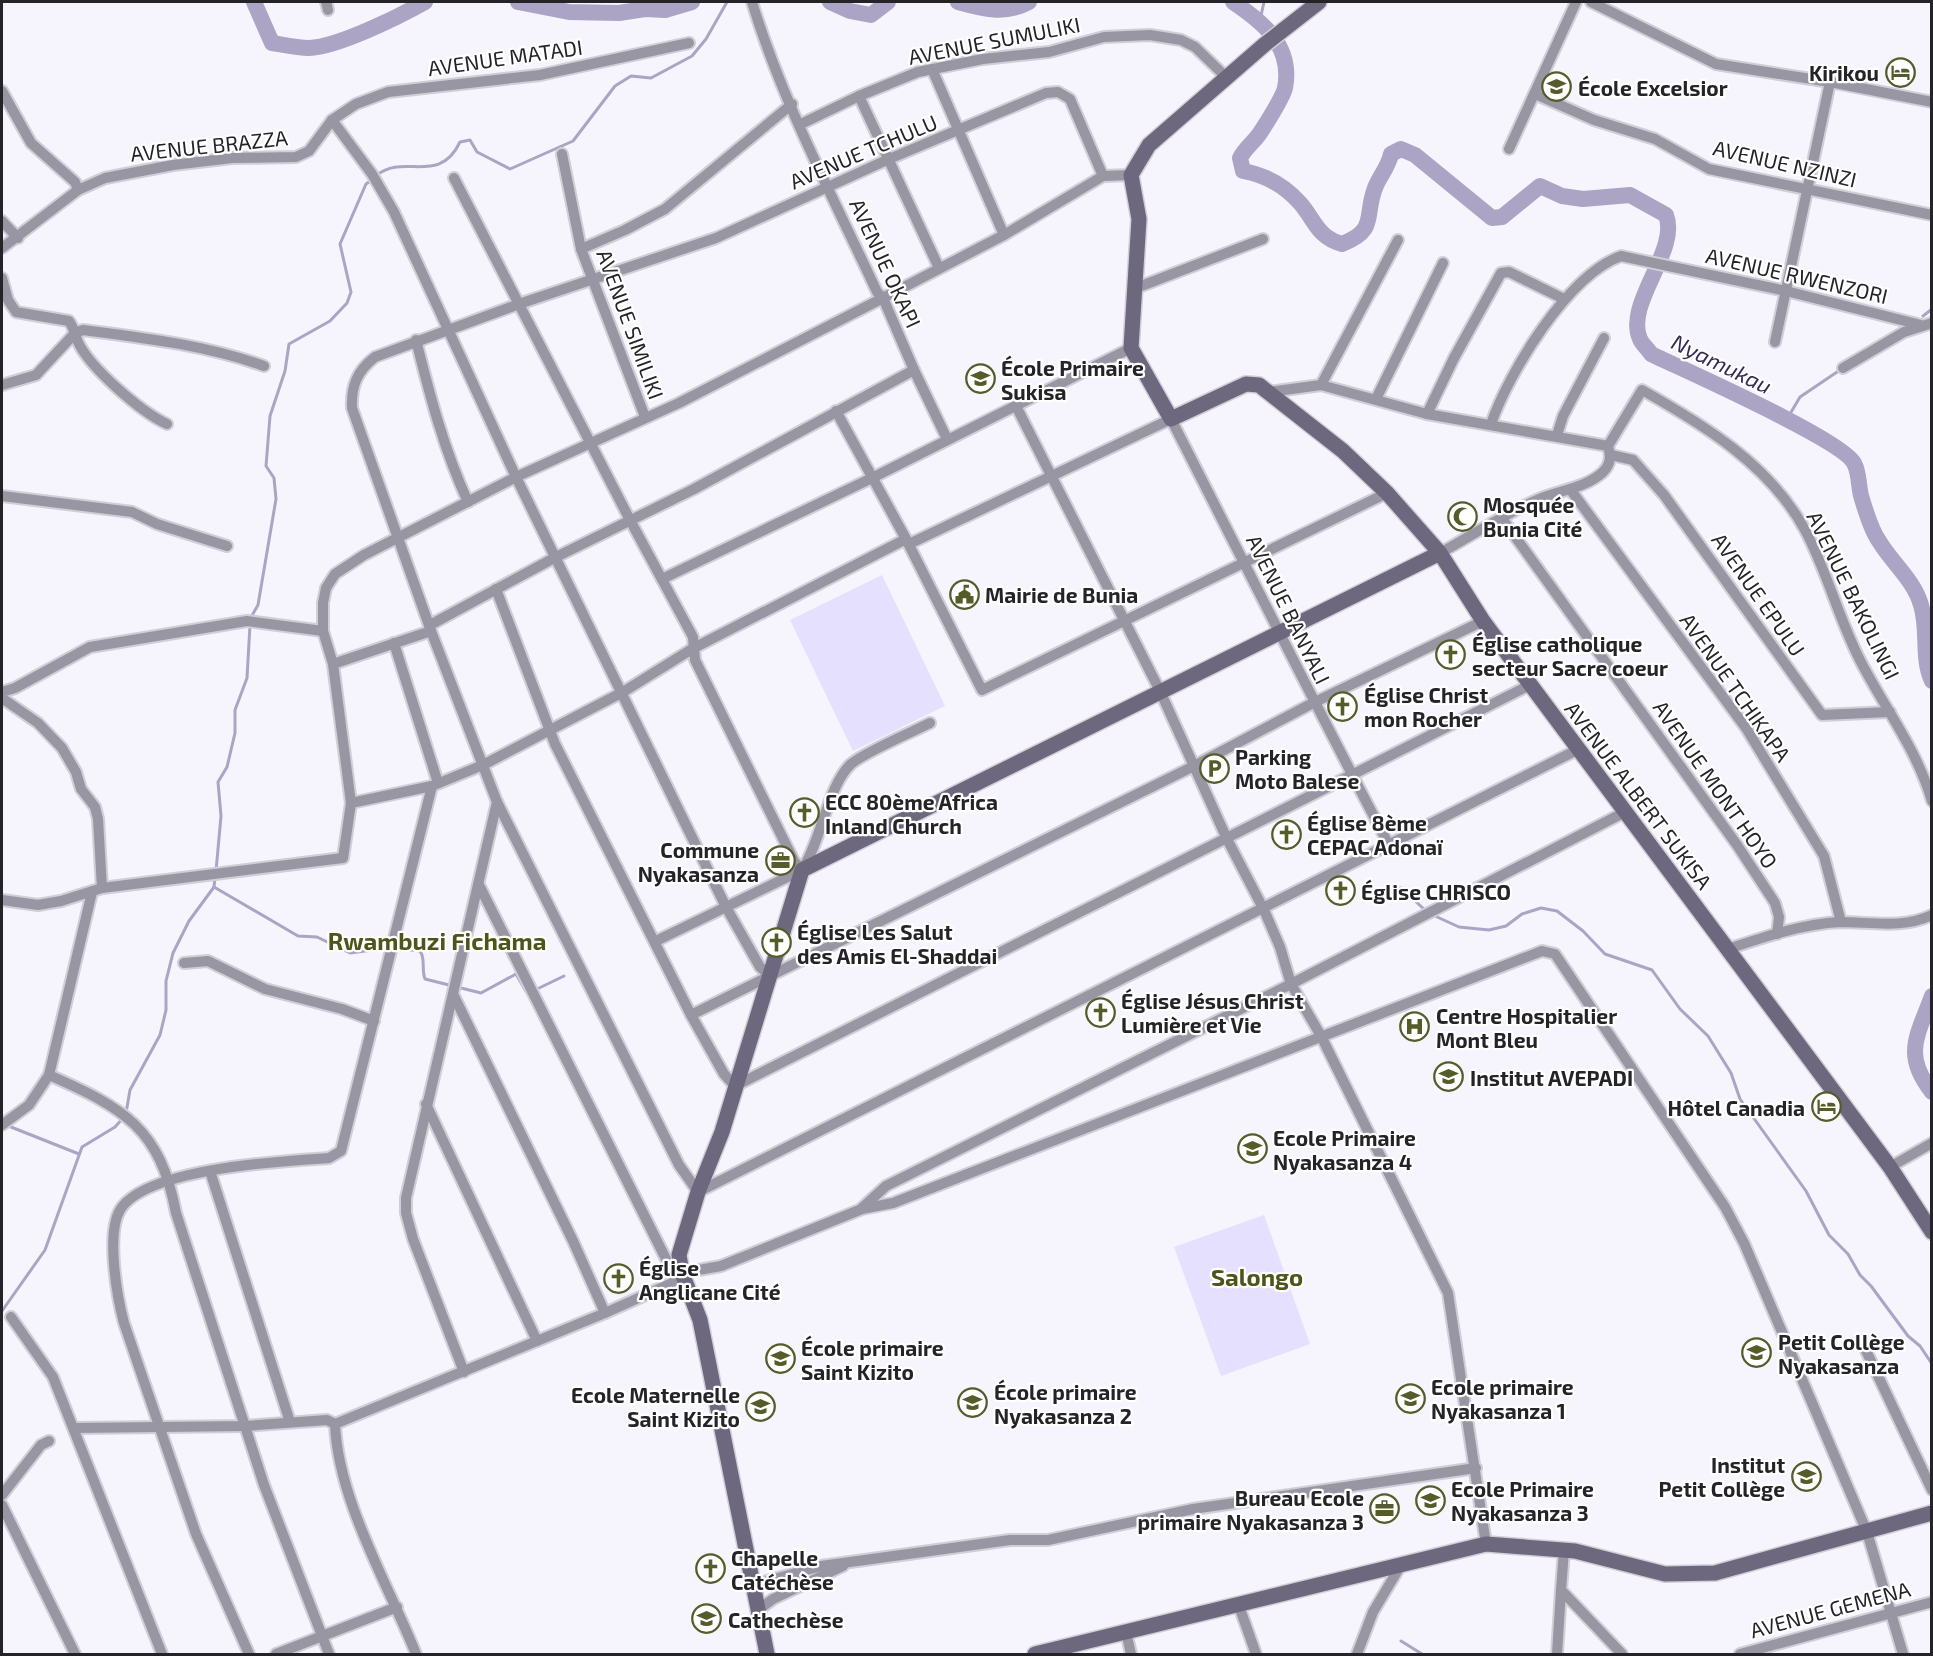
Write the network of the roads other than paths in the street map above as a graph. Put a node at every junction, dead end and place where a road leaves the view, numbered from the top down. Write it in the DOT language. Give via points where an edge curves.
graph roads {
  1 [pos="752,2"];
  2 [pos="1319,2"];
  3 [pos="1576,2"];
  4 [pos="1591,2"];
  5 [pos="689,43"];
  6 [pos="933,69"];
  7 [pos="1227,77"];
  8 [pos="1830,82"];
  9 [pos="2,91"];
  10 [pos="1535,94"];
  11 [pos="859,96"];
  12 [pos="1932,102"];
  13 [pos="792,104"];
  14 [pos="332,120"];
  15 [pos="801,124"];
  16 [pos="960,131"];
  17 [pos="1509,149"];
  18 [pos="562,154"];
  19 [pos="889,159"];
  20 [pos="1131,175"];
  21 [pos="1103,176"];
  22 [pos="454,178"];
  23 [pos="828,186"];
  24 [pos="1807,189"];
  25 [pos="78,190"];
  26 [pos="1932,215"];
  27 [pos="2,221"];
  28 [pos="1004,235"];
  29 [pos="18,238"];
  30 [pos="1263,239"];
  31 [pos="1398,240"];
  32 [pos="2,248"];
  33 [pos="581,249"];
  34 [pos="1443,263"];
  35 [pos="939,268"];
  36 [pos="2,278"];
  37 [pos="591,280"];
  38 [pos="1136,288"];
  39 [pos="1786,291"];
  40 [pos="884,298"];
  41 [pos="1564,299"];
  42 [pos="519,304"];
  43 [pos="1926,324"];
  44 [pos="449,329"];
  45 [pos="75,333"];
  46 [pos="1604,338"];
  47 [pos="416,340"];
  48 [pos="1775,342"];
  49 [pos="1131,348"];
  50 [pos="264,366"];
  51 [pos="1843,368"];
  52 [pos="914,370"];
  53 [pos="2,385"];
  54 [pos="1321,385"];
  55 [pos="1269,392"];
  56 [pos="1376,399"];
  57 [pos="1016,406"];
  58 [pos="836,411"];
  59 [pos="1427,414"];
  60 [pos="645,417"];
  61 [pos="1171,419"];
  62 [pos="167,424"];
  63 [pos="1491,424"];
  64 [pos="1557,435"];
  65 [pos="947,439"];
  66 [pos="590,443"];
  67 [pos="1609,450"];
  68 [pos="516,477"];
  69 [pos="1051,477"];
  70 [pos="873,478"];
  71 [pos="1570,489"];
  72 [pos="1387,493"];
  73 [pos="2,496"];
  74 [pos="468,502"];
  75 [pos="1501,517"];
  76 [pos="630,520"];
  77 [pos="398,537"];
  78 [pos="908,541"];
  79 [pos="227,546"];
  80 [pos="1440,553"];
  81 [pos="556,557"];
  82 [pos="1244,561"];
  83 [pos="662,579"];
  84 [pos="496,589"];
  85 [pos="1124,620"];
  86 [pos="1483,621"];
  87 [pos="430,628"];
  88 [pos="323,631"];
  89 [pos="1280,631"];
  90 [pos="394,643"];
  91 [pos="692,649"];
  92 [pos="333,664"];
  93 [pos="1530,685"];
  94 [pos="2,692"];
  95 [pos="623,692"];
  96 [pos="1160,692"];
  97 [pos="2,698"];
  98 [pos="1313,703"];
  99 [pos="1890,712"];
  100 [pos="930,723"];
  101 [pos="552,729"];
  102 [pos="1577,750"];
  103 [pos="483,765"];
  104 [pos="1194,766"];
  105 [pos="1351,773"];
  106 [pos="435,785"];
  107 [pos="1932,801"];
  108 [pos="497,802"];
  109 [pos="351,803"];
  110 [pos="1625,812"];
  111 [pos="1227,839"];
  112 [pos="1390,847"];
  113 [pos="802,870"];
  114 [pos="479,885"];
  115 [pos="97,890"];
  116 [pos="2,900"];
  117 [pos="726,907"];
  118 [pos="1264,910"];
  119 [pos="1931,916"];
  120 [pos="1841,922"];
  121 [pos="1777,934"];
  122 [pos="656,941"];
  123 [pos="1728,949"];
  124 [pos="184,963"];
  125 [pos="770,976"];
  126 [pos="1291,984"];
  127 [pos="455,990"];
  128 [pos="691,1015"];
  129 [pos="374,1021"];
  130 [pos="1321,1036"];
  131 [pos="49,1076"];
  132 [pos="735,1086"];
  133 [pos="426,1104"];
  134 [pos="2,1125"];
  135 [pos="1932,1143"];
  136 [pos="1890,1167"];
  137 [pos="210,1172"];
  138 [pos="170,1181"];
  139 [pos="698,1192"];
  140 [pos="862,1209"];
  141 [pos="1931,1230"];
  142 [pos="682,1273"];
  143 [pos="605,1313"];
  144 [pos="11,1317"];
  145 [pos="1861,1340"];
  146 [pos="537,1341"];
  147 [pos="464,1372"];
  148 [pos="290,1422"];
  149 [pos="335,1424"];
  150 [pos="245,1426"];
  151 [pos="159,1427"];
  152 [pos="74,1428"];
  153 [pos="49,1441"];
  154 [pos="1476,1468"];
  155 [pos="1932,1490"];
  156 [pos="2,1495"];
  157 [pos="2,1505"];
  158 [pos="1932,1513"];
  159 [pos="1867,1532"];
  160 [pos="1486,1544"];
  161 [pos="1564,1550"];
  162 [pos="850,1563"];
  163 [pos="1401,1565"];
  164 [pos="753,1585"];
  165 [pos="1561,1590"];
  166 [pos="1932,1602"];
  167 [pos="1239,1606"];
  168 [pos="397,1607"];
  169 [pos="758,1610"];
  170 [pos="1892,1613"];
  171 [pos="1126,1632"];
  172 [pos="321,1637"];
  173 [pos="75,1654"];
  174 [pos="162,1654"];
  175 [pos="249,1654"];
  176 [pos="276,1654"];
  177 [pos="329,1654"];
  178 [pos="416,1654"];
  179 [pos="767,1654"];
  180 [pos="1035,1654"];
  181 [pos="1131,1654"];
  182 [pos="1257,1654"];
  183 [pos="1357,1654"];
  184 [pos="1557,1654"];
  185 [pos="1622,1654"];
  186 [pos="1740,1654"];
  187 [pos="1903,1654"];
  1 -- 13 [label="street, AVENUE OKAPI"];
  2 -- 7 [label="street"];
  3 -- 10 [label="street"];
  4 -- 8 [label="street" via="1716,64"];
  5 -- 14 [label="street, AVENUE MATADI" via="540,75 388,92 356,104"];
  6 -- 7 [label="street, AVENUE SUMULIKI" via="1049,52 1104,37 1150,35 1195,47"];
  6 -- 11 [label="street, AVENUE SUMULIKI"];
  6 -- 16 [label="street"];
  7 -- 20 [label="street" via="1149,145"];
  8 -- 12 [label="street"];
  8 -- 24 [label="street"];
  9 -- 25 [label="street" via="31,143 75,182"];
  10 -- 17 [label="street"];
  10 -- 24 [label="street, AVENUE NZINZI" via="1594,120 1655,139 1708,169"];
  11 -- 15 [label="street, AVENUE SUMULIKI"];
  11 -- 19 [label="street"];
  13 -- 15 [label="street, AVENUE OKAPI"];
  13 -- 33 [label="street, AVENUE SIMILIKI" via="665,208"];
  14 -- 25 [label="street, AVENUE BRAZZA" via="309,151 296,157 232,158 173,165 105,178"];
  14 -- 44 [label="street" via="394,212"];
  15 -- 23 [label="street, AVENUE OKAPI"];
  16 -- 19 [label="street, AVENUE TCHULU"];
  16 -- 21 [label="street, AVENUE TCHULU" via="1046,93 1058,92 1070,99"];
  16 -- 28 [label="street"];
  18 -- 33 [label="street"];
  19 -- 23 [label="street, AVENUE TCHULU"];
  19 -- 35 [label="street"];
  20 -- 21 [label="street"];
  20 -- 38 [label="street" via="1139,219"];
  21 -- 28 [label="street"];
  22 -- 42 [label="street"];
  23 -- 37 [label="street, AVENUE TCHULU" via="716,238"];
  23 -- 40 [label="street, AVENUE OKAPI" via="877,292"];
  24 -- 26 [label="street, AVENUE NZINZI"];
  24 -- 39 [label="street"];
  25 -- 29 [label="street, AVENUE BRAZZA"];
  27 -- 29 [label="street"];
  28 -- 35 [label="street"];
  29 -- 32 [label="street, AVENUE BRAZZA"];
  30 -- 38 [label="street"];
  31 -- 54 [label="street"];
  33 -- 37 [label="street, AVENUE SIMILIKI"];
  34 -- 56 [label="street"];
  35 -- 40 [label="street"];
  36 -- 45 [label="street" via="16,312 69,321"];
  37 -- 42 [label="street, AVENUE TCHULU"];
  37 -- 60 [label="street, AVENUE SIMILIKI"];
  38 -- 49 [label="street"];
  39 -- 41 [label="street, AVENUE RWENZORI" via="1621,256 1610,260"];
  39 -- 43 [label="street, AVENUE RWENZORI"];
  39 -- 48 [label="street"];
  40 -- 52 [label="street, AVENUE OKAPI"];
  40 -- 60 [label="street"];
  41 -- 59 [label="street" via="1509,272 1502,273"];
  41 -- 63 [label="street, AVENUE RWENZORI" via="1523,356"];
  42 -- 44 [label="street, AVENUE TCHULU"];
  42 -- 66 [label="street"];
  43 -- 51 [label="street"];
  44 -- 47 [label="street, AVENUE TCHULU"];
  44 -- 68 [label="street"];
  45 -- 50 [label="street" via="83,330 193,345"];
  45 -- 53 [label="street" via="36,375"];
  45 -- 62 [label="street" via="78,344 114,386 149,416"];
  46 -- 64 [label="street"];
  47 -- 74 [label="street" via="436,418"];
  47 -- 77 [label="street, AVENUE TCHULU" via="375,357 364,366 351,389 352,408"];
  49 -- 57 [label="street"];
  49 -- 61 [label="street"];
  52 -- 58 [label="street"];
  52 -- 65 [label="street, AVENUE OKAPI"];
  54 -- 55 [label="street"];
  54 -- 56 [label="street, AVENUE EPULU"];
  55 -- 61 [label="street, AVENUE ALBERT SUKISA" via="1259,385 1246,384"];
  55 -- 72 [label="street, AVENUE ALBERT SUKISA" via="1343,451"];
  56 -- 59 [label="street, AVENUE EPULU"];
  57 -- 65 [label="street"];
  57 -- 69 [label="street"];
  58 -- 70 [label="street"];
  58 -- 76 [label="street"];
  59 -- 63 [label="street, AVENUE EPULU"];
  60 -- 66 [label="street"];
  61 -- 69 [label="street"];
  61 -- 82 [label="street, AVENUE BANYALI"];
  63 -- 64 [label="street, AVENUE EPULU"];
  64 -- 67 [label="street, AVENUE EPULU"];
  65 -- 70 [label="street"];
  66 -- 68 [label="street"];
  66 -- 76 [label="street"];
  67 -- 71 [label="street" via="1609,465 1602,473"];
  67 -- 99 [label="street, AVENUE EPULU" via="1633,460 1664,495 1822,716"];
  67 -- 99 [label="street, AVENUE BAKOLINGI" via="1642,390 1721,438 1764,476 1805,530 1861,662"];
  68 -- 74 [label="street"];
  68 -- 81 [label="street"];
  69 -- 78 [label="street"];
  69 -- 85 [label="street"];
  70 -- 78 [label="street"];
  70 -- 83 [label="street"];
  71 -- 75 [label="street"];
  71 -- 120 [label="street, AVENUE TCHIKAPA" via="1746,728 1824,856"];
  72 -- 80 [label="street, AVENUE ALBERT SUKISA"];
  72 -- 82 [label="street"];
  73 -- 79 [label="street" via="132,512"];
  74 -- 77 [label="street"];
  75 -- 80 [label="street"];
  75 -- 121 [label="street, AVENUE MONT HOYO" via="1737,845 1775,903 1779,917"];
  76 -- 81 [label="street"];
  76 -- 83 [label="street"];
  77 -- 87 [label="street, AVENUE TCHULU"];
  77 -- 88 [label="street" via="335,574 326,588"];
  78 -- 85 [label="street" via="982,690"];
  78 -- 91 [label="street"];
  80 -- 86 [label="street, AVENUE ALBERT SUKISA"];
  80 -- 89 [label="street"];
  81 -- 84 [label="street"];
  81 -- 95 [label="street"];
  82 -- 85 [label="street"];
  82 -- 89 [label="street, AVENUE BANYALI"];
  83 -- 91 [label="street" via="693,637"];
  84 -- 87 [label="street"];
  84 -- 101 [label="street"];
  85 -- 96 [label="street"];
  86 -- 93 [label="street, AVENUE ALBERT SUKISA"];
  86 -- 98 [label="street"];
  87 -- 90 [label="street"];
  87 -- 103 [label="street, AVENUE TCHULU"];
  88 -- 92 [label="street"];
  88 -- 94 [label="street" via="251,621 90,647"];
  89 -- 96 [label="street"];
  89 -- 98 [label="street, AVENUE BANYALI"];
  90 -- 92 [label="street"];
  90 -- 106 [label="street"];
  91 -- 95 [label="street"];
  91 -- 113 [label="street" via="794,861"];
  92 -- 109 [label="street"];
  93 -- 102 [label="street, AVENUE ALBERT SUKISA"];
  93 -- 105 [label="street"];
  95 -- 101 [label="street"];
  95 -- 117 [label="street"];
  96 -- 104 [label="street"];
  96 -- 113 [label="street"];
  97 -- 115 [label="street" via="38,723 62,748 81,789 95,807"];
  98 -- 104 [label="street"];
  98 -- 105 [label="street, AVENUE BANYALI"];
  99 -- 107 [label="street, AVENUE BAKOLINGI" via="1917,758"];
  100 -- 113 [label="street" via="851,764 840,778 811,858"];
  101 -- 103 [label="street"];
  101 -- 122 [label="street" via="555,744"];
  102 -- 110 [label="street, AVENUE ALBERT SUKISA"];
  102 -- 112 [label="street"];
  103 -- 106 [label="street"];
  103 -- 108 [label="street, AVENUE TCHULU"];
  104 -- 111 [label="street"];
  104 -- 125 [label="street"];
  105 -- 111 [label="street"];
  105 -- 112 [label="street, AVENUE BANYALI"];
  106 -- 109 [label="street"];
  106 -- 129 [label="street"];
  108 -- 114 [label="street"];
  108 -- 139 [label="street, AVENUE TCHULU" via="679,1165"];
  109 -- 115 [label="street" via="343,858"];
  110 -- 123 [label="street, AVENUE ALBERT SUKISA"];
  110 -- 126 [label="street"];
  111 -- 118 [label="street"];
  111 -- 132 [label="street"];
  112 -- 118 [label="street"];
  113 -- 117 [label="street"];
  113 -- 125 [label="street"];
  114 -- 127 [label="street"];
  114 -- 142 [label="street" via="669,1265"];
  115 -- 116 [label="street" via="38,905"];
  115 -- 131 [label="street"];
  117 -- 122 [label="street"];
  117 -- 125 [label="street" via="760,967"];
  118 -- 126 [label="street"];
  118 -- 139 [label="street"];
  119 -- 120 [label="street" via="1911,922"];
  120 -- 121 [label="street"];
  121 -- 123 [label="street"];
  122 -- 128 [label="street"];
  123 -- 136 [label="street, AVENUE ALBERT SUKISA"];
  124 -- 129 [label="street" via="208,962 265,989"];
  125 -- 128 [label="street"];
  125 -- 132 [label="street"];
  126 -- 130 [label="street"];
  126 -- 140 [label="street" via="886,1186"];
  127 -- 133 [label="street"];
  127 -- 143 [label="street"];
  128 -- 132 [label="street" via="724,1074"];
  129 -- 137 [label="street" via="341,1151 329,1158 243,1164"];
  130 -- 140 [label="street" via="893,1203"];
  130 -- 154 [label="street" via="1448,1293"];
  130 -- 159 [label="street" via="1542,951 1554,954 1730,1216"];
  131 -- 134 [label="street" via="29,1105"];
  131 -- 138 [label="street" via="95,1095 145,1132"];
  132 -- 139 [label="street"];
  133 -- 146 [label="street"];
  133 -- 147 [label="street" via="409,1178 406,1213"];
  135 -- 136 [label="street"];
  136 -- 141 [label="street, AVENUE ALBERT SUKISA"];
  137 -- 138 [label="street"];
  137 -- 148 [label="street"];
  138 -- 150 [label="street" via="176,1213"];
  138 -- 151 [label="street" via="132,1197 115,1221 115,1288"];
  139 -- 142 [label="street" via="680,1255"];
  140 -- 142 [label="street" via="721,1266"];
  142 -- 143 [label="street" via="672,1283"];
  142 -- 164 [label="street" via="700,1320"];
  143 -- 146 [label="street"];
  144 -- 152 [label="street" via="52,1377"];
  145 -- 155 [label="street"];
  146 -- 147 [label="street"];
  147 -- 149 [label="street"];
  148 -- 149 [label="street" via="327,1420"];
  148 -- 150 [label="street"];
  149 -- 168 [label="street" via="336,1448 352,1506"];
  150 -- 151 [label="street"];
  150 -- 172 [label="street"];
  151 -- 152 [label="street"];
  151 -- 175 [label="street" via="196,1534"];
  152 -- 174 [label="street"];
  153 -- 156 [label="street" via="41,1445"];
  154 -- 160 [label="street"];
  154 -- 162 [label="street" via="1193,1509 1048,1540 1010,1540"];
  157 -- 173 [label="street"];
  158 -- 159 [label="street"];
  159 -- 161 [label="street" via="1715,1573 1690,1575 1665,1574"];
  159 -- 170 [label="street"];
  160 -- 161 [label="street"];
  160 -- 163 [label="street"];
  161 -- 165 [label="street"];
  162 -- 164 [label="street" via="821,1566"];
  162 -- 169 [label="street"];
  163 -- 167 [label="street"];
  163 -- 183 [label="street" via="1374,1612"];
  164 -- 169 [label="street"];
  165 -- 184 [label="street"];
  165 -- 185 [label="street"];
  166 -- 170 [label="street, AVENUE GEMENA"];
  167 -- 171 [label="street"];
  167 -- 182 [label="street"];
  168 -- 172 [label="street"];
  168 -- 178 [label="street"];
  169 -- 179 [label="street"];
  170 -- 186 [label="street, AVENUE GEMENA"];
  170 -- 187 [label="street"];
  171 -- 180 [label="street"];
  171 -- 181 [label="street"];
  172 -- 176 [label="street"];
  172 -- 177 [label="street"];
}
